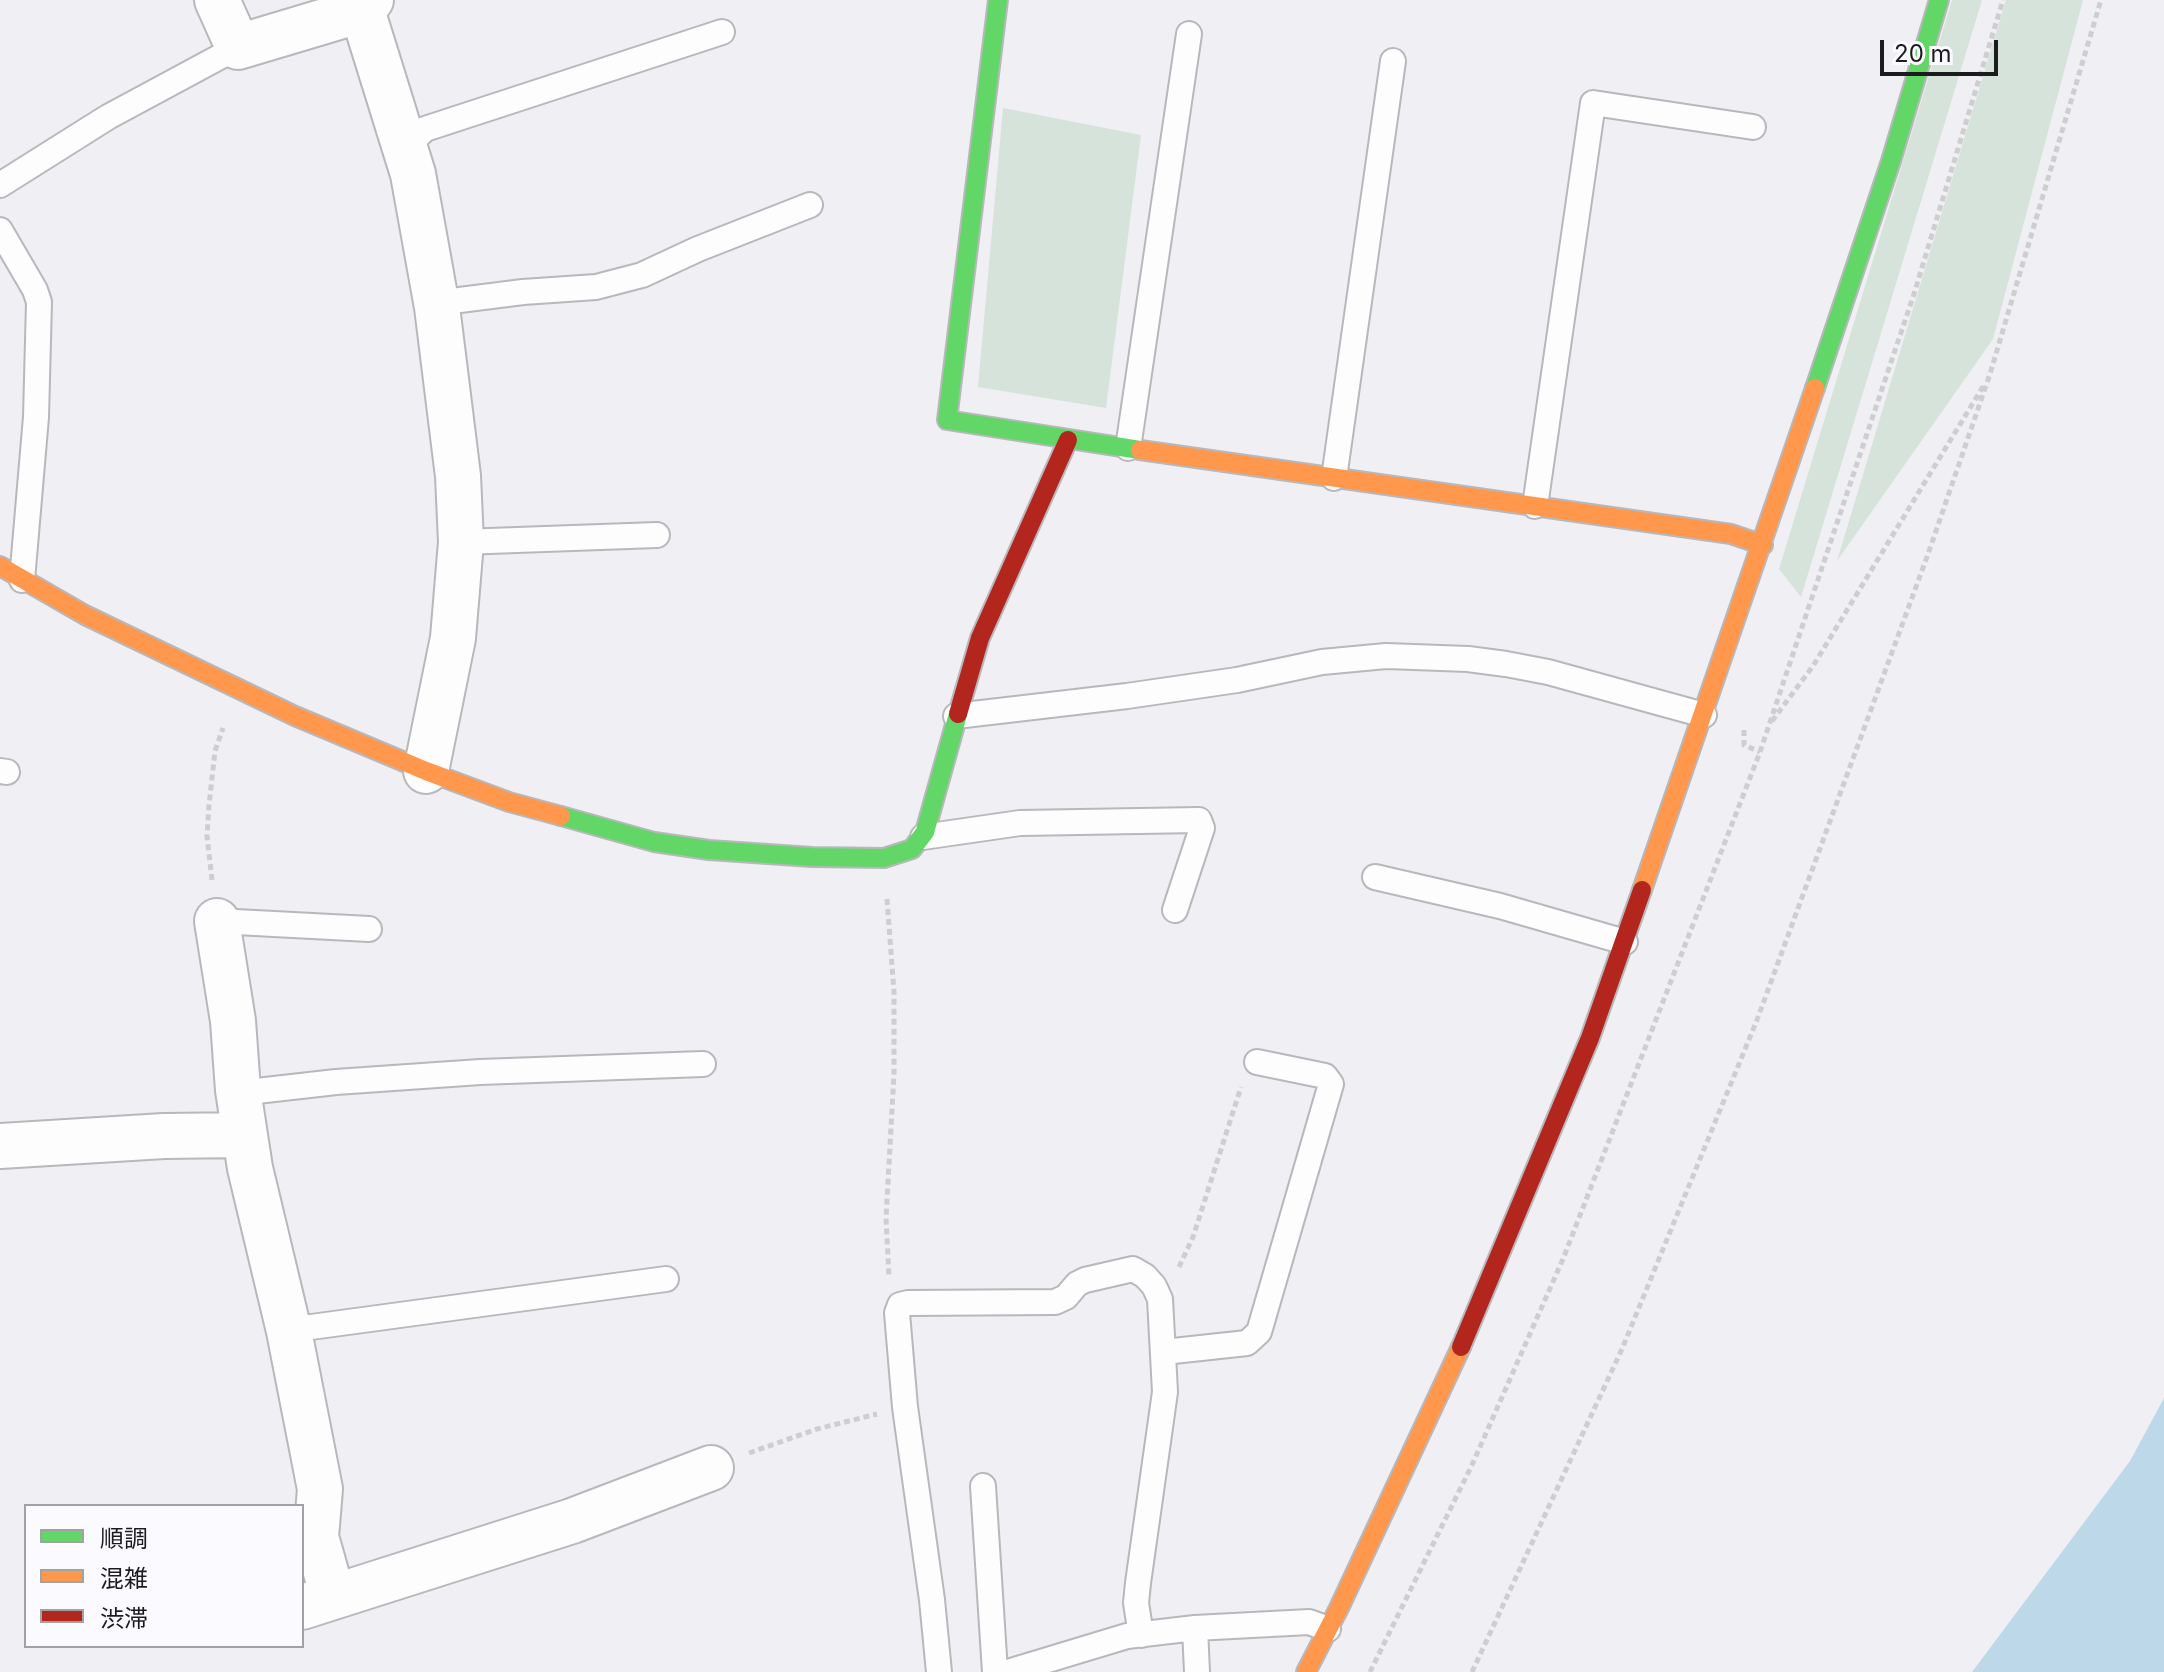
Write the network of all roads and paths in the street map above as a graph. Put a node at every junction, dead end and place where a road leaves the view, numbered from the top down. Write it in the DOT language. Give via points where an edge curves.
graph roads {
  1 [pos="217,0"];
  2 [pos="998,0"];
  3 [pos="1939,0"];
  4 [pos="2003,0"];
  5 [pos="2101,0"];
  6 [pos="367,5"];
  7 [pos="722,32"];
  8 [pos="1189,34"];
  9 [pos="238,47"];
  10 [pos="1393,61"];
  11 [pos="1753,127"];
  12 [pos="405,148"];
  13 [pos="0,185"];
  14 [pos="810,205"];
  15 [pos="0,230"];
  16 [pos="436,303"];
  17 [pos="1990,374"];
  18 [pos="1068,440"];
  19 [pos="1128,448"];
  20 [pos="1334,478"];
  21 [pos="1535,506"];
  22 [pos="657,535"];
  23 [pos="461,542"];
  24 [pos="1763,545"];
  25 [pos="0,566"];
  26 [pos="22,580"];
  27 [pos="237,688"];
  28 [pos="1704,715"];
  29 [pos="956,716"];
  30 [pos="1769,725"];
  31 [pos="426,771"];
  32 [pos="923,837"];
  33 [pos="884,858"];
  34 [pos="1375,877"];
  35 [pos="1175,910"];
  36 [pos="217,921"];
  37 [pos="369,929"];
  38 [pos="1625,942"];
  39 [pos="1257,1062"];
  40 [pos="703,1064"];
  41 [pos="239,1093"];
  42 [pos="245,1135"];
  43 [pos="0,1146"];
  44 [pos="666,1279"];
  45 [pos="1160,1299"];
  46 [pos="897,1313"];
  47 [pos="289,1330"];
  48 [pos="1164,1352"];
  49 [pos="905,1407"];
  50 [pos="711,1468"];
  51 [pos="983,1486"];
  52 [pos="317,1602"];
  53 [pos="1195,1628"];
  54 [pos="1328,1629"];
  55 [pos="1141,1635"];
  56 [pos="939,1672"];
  57 [pos="995,1672"];
  58 [pos="1008,1672"];
  59 [pos="1197,1672"];
  60 [pos="1306,1672"];
  61 [pos="1370,1672"];
  62 [pos="1472,1672"];
  1 -- 9 [label="street"];
  2 -- 18 [label="street" via="947,420"];
  3 -- 24 [label="street"];
  4 -- 30 [label="path" via="1914,294"];
  5 -- 17 [label="path"];
  6 -- 9 [label="street"];
  6 -- 12 [label="street"];
  7 -- 12 [label="lane" via="425,129"];
  8 -- 19 [label="lane"];
  9 -- 13 [label="lane" via="108,117"];
  10 -- 20 [label="lane"];
  11 -- 21 [label="lane" via="1593,103"];
  12 -- 16 [label="street"];
  14 -- 16 [label="lane" via="642,275 596,287"];
  15 -- 26 [label="lane" via="39,302 36,417"];
  16 -- 23 [label="street" via="451,403"];
  17 -- 30 [label="path" via="1813,666"];
  17 -- 62 [label="path" via="1757,1020 1622,1349"];
  18 -- 19 [label="street"];
  18 -- 29 [label="street" via="980,638"];
  19 -- 20 [label="street"];
  20 -- 21 [label="street"];
  21 -- 24 [label="street" via="1731,534"];
  22 -- 23 [label="lane"];
  23 -- 31 [label="street" via="453,638"];
  24 -- 28 [label="street"];
  25 -- 26 [label="street"];
  26 -- 27 [label="street"];
  27 -- 31 [label="street"];
  27 -- 36 [label="path" via="215,751 209,805 207,836"];
  28 -- 29 [label="lane" via="1506,664 1386,656"];
  28 -- 38 [label="street"];
  29 -- 32 [label="street"];
  30 -- 61 [label="path" via="1563,1259 1472,1465"];
  31 -- 33 [label="street" via="522,806 654,842 709,850"];
  32 -- 33 [label="street" via="912,849"];
  32 -- 35 [label="lane" via="1020,823 1199,820 1202,828"];
  33 -- 46 [label="path" via="894,992 886,1218"];
  34 -- 38 [label="lane"];
  36 -- 37 [label="lane"];
  36 -- 41 [label="street"];
  38 -- 54 [label="street" via="1452,1368"];
  39 -- 45 [label="path" via="1247,1065 1193,1237"];
  39 -- 48 [label="lane" via="1325,1076 1331,1084 1259,1332 1247,1343"];
  40 -- 41 [label="lane" via="464,1073"];
  41 -- 42 [label="street"];
  42 -- 43 [label="street"];
  42 -- 47 [label="street"];
  44 -- 47 [label="lane"];
  45 -- 46 [label="lane" via="1154,1286 1133,1269 1085,1280 1055,1302 908,1303"];
  45 -- 48 [label="lane"];
  46 -- 49 [label="lane"];
  47 -- 52 [label="street" via="320,1489"];
  48 -- 55 [label="lane" via="1162,1419 1137,1593"];
  49 -- 50 [label="path" via="817,1429"];
  49 -- 56 [label="lane"];
  50 -- 52 [label="street" via="572,1521"];
  51 -- 57 [label="lane"];
  53 -- 54 [label="lane" via="1309,1622"];
  53 -- 55 [label="lane"];
  53 -- 59 [label="lane"];
  54 -- 60 [label="street"];
  55 -- 58 [label="lane"];
}
